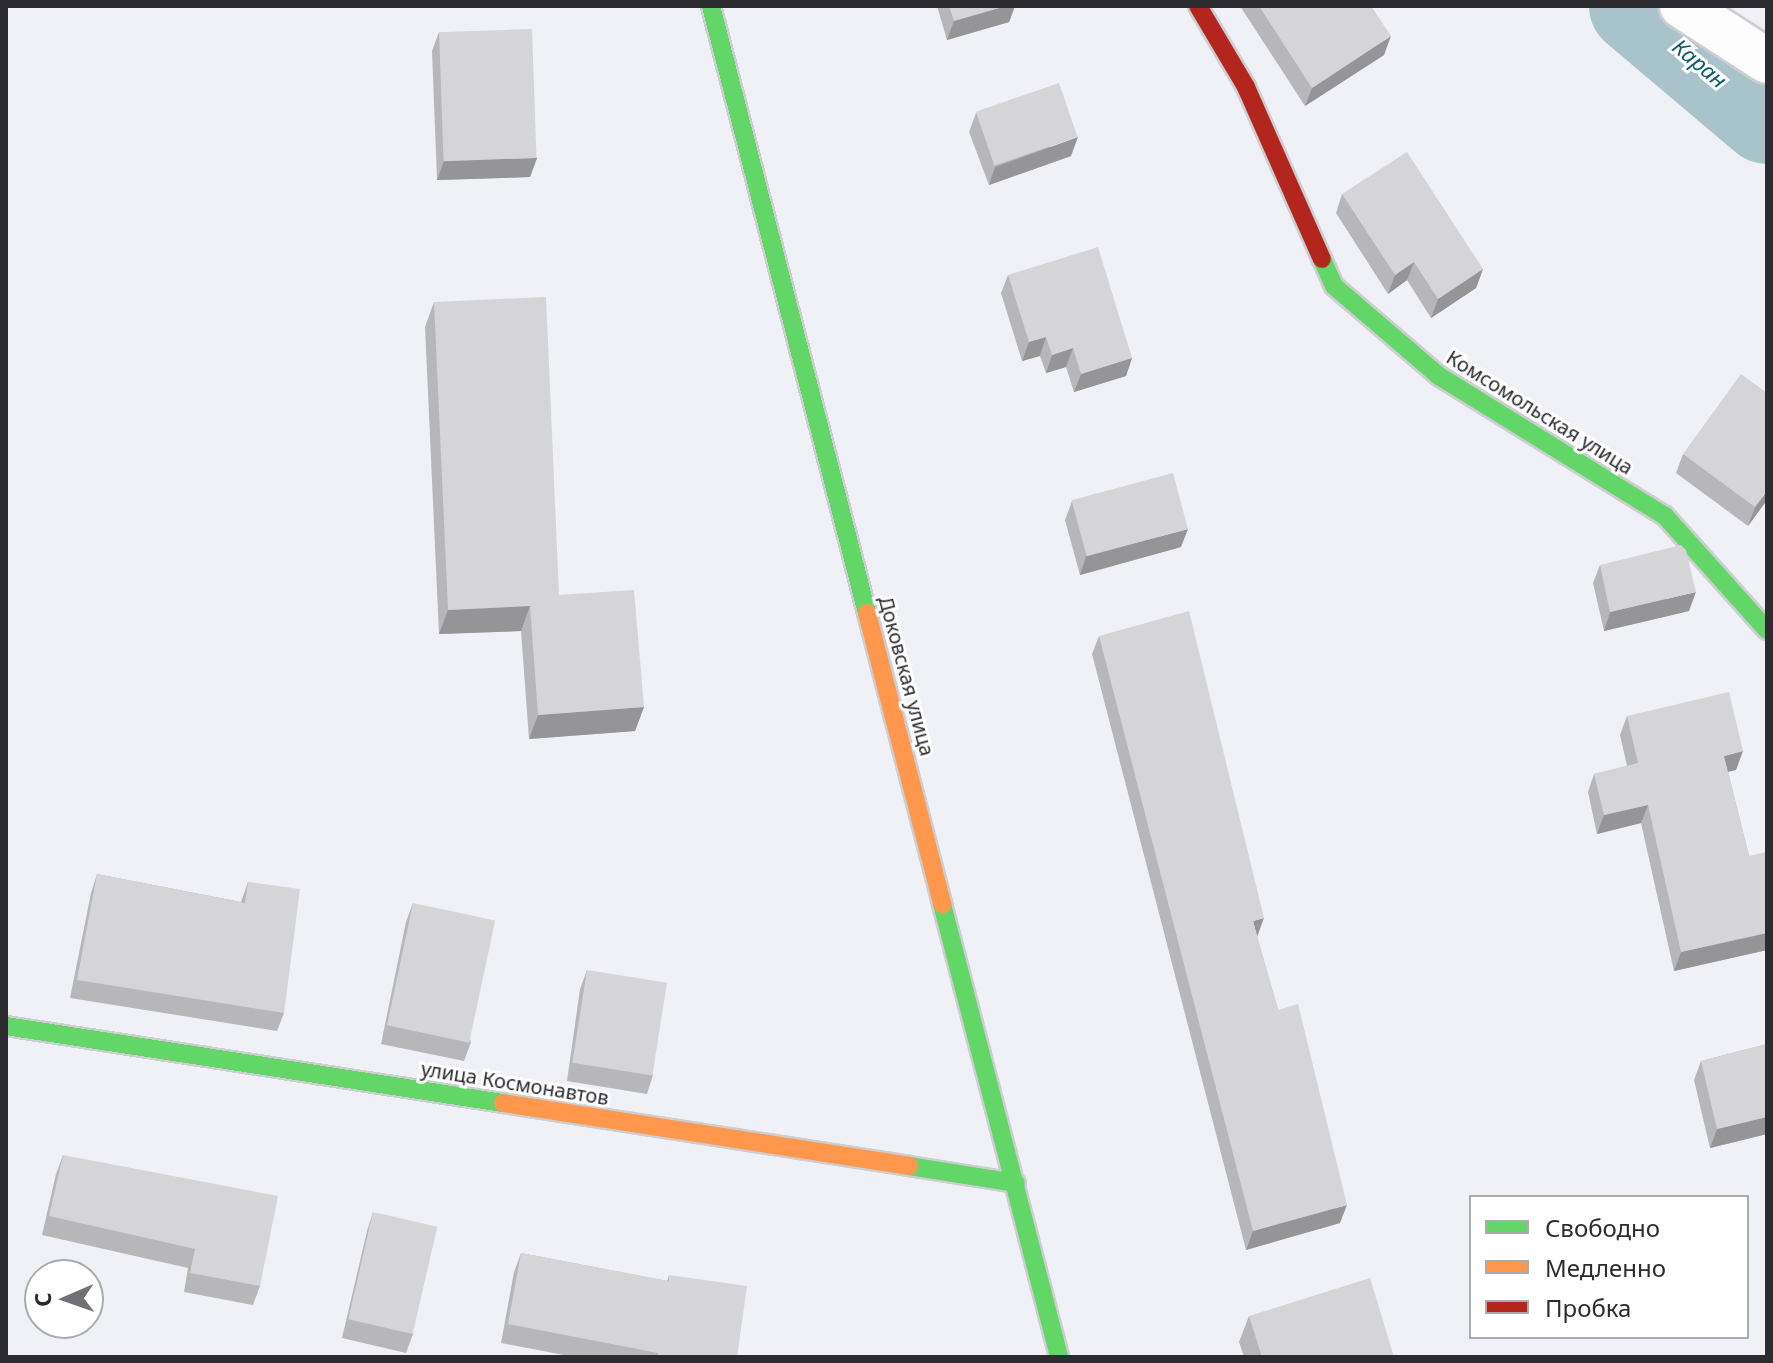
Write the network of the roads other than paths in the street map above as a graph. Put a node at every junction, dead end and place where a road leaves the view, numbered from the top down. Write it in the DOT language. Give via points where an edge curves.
graph roads {
  1 [pos="711,6"];
  2 [pos="1198,6"];
  3 [pos="1682,6"];
  4 [pos="1767,61"];
  5 [pos="1767,630"];
  6 [pos="6,1026"];
  7 [pos="1016,1183"];
  8 [pos="1059,1357"];
  1 -- 7 [label="street, Доковская улица"];
  2 -- 5 [label="street, Комсомольская улица" via="1246,87 1334,286 1439,376 1665,516"];
  3 -- 4 [label="street"];
  6 -- 7 [label="street, улица Космонавтов"];
  7 -- 8 [label="street, Доковская улица"];
}
